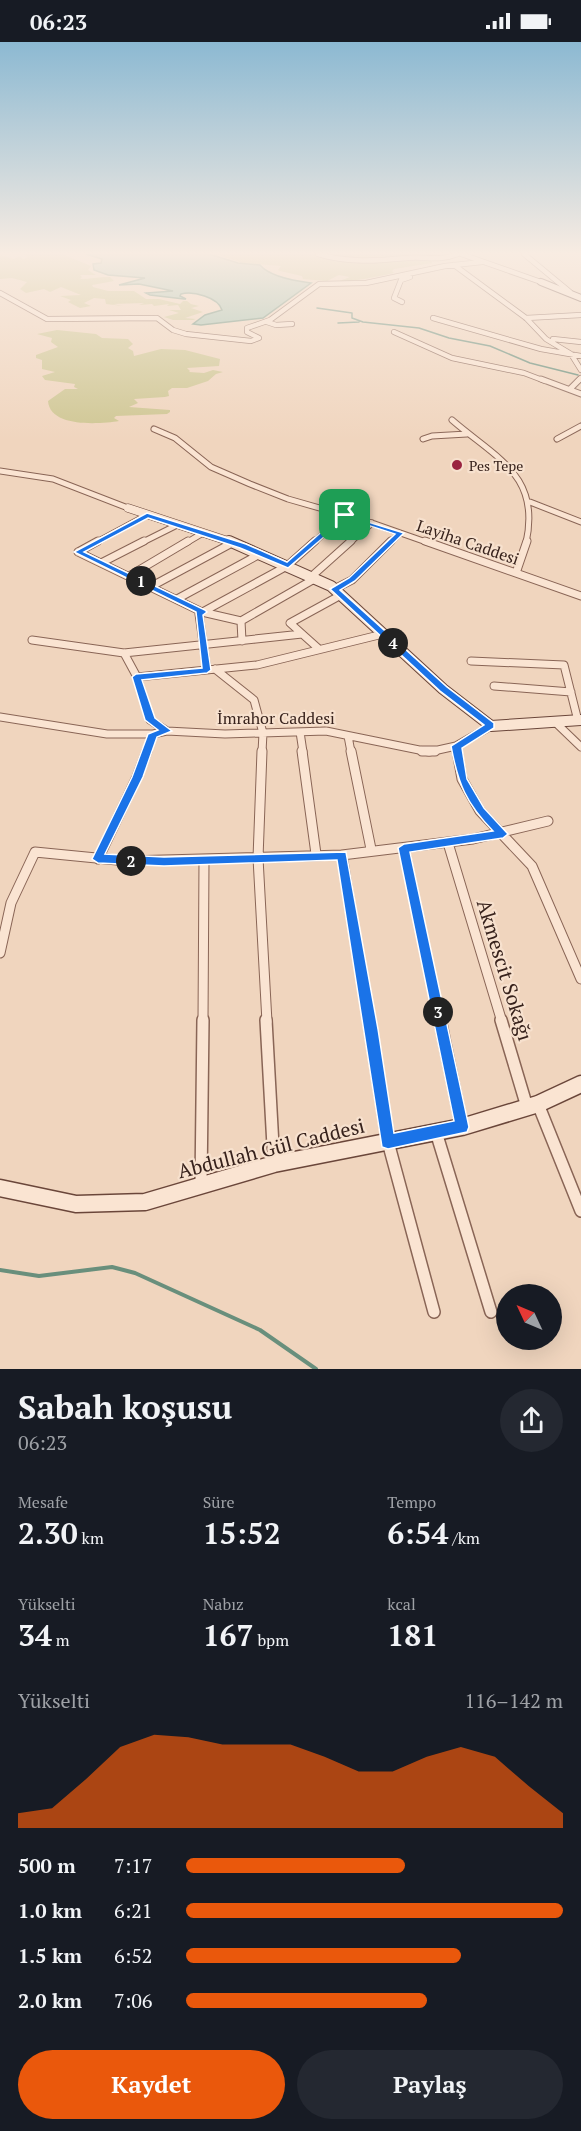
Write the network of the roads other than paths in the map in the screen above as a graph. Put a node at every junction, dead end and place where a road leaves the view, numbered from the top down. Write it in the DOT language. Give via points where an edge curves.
graph roads {
  1 [pos="40,316"];
  2 [pos="275,316"];
  3 [pos="523,316"];
  4 [pos="564,316"];
  5 [pos="433,318"];
  6 [pos="526,318"];
  7 [pos="267,322"];
  8 [pos="292,324"];
  9 [pos="394,332"];
  10 [pos="546,339"];
  11 [pos="581,342"];
  12 [pos="571,354"];
  13 [pos="581,356"];
  14 [pos="581,370"];
  15 [pos="581,378"];
  16 [pos="570,389"];
  17 [pos="581,394"];
  18 [pos="452,420"];
  19 [pos="581,426"];
  20 [pos="154,429"];
  21 [pos="467,434"];
  22 [pos="557,439"];
  23 [pos="423,440"];
  24 [pos="0,471"];
  25 [pos="530,502"];
  26 [pos="128,508"];
  27 [pos="147,515"];
  28 [pos="345,515"];
  29 [pos="581,522"];
  30 [pos="372,523"];
  31 [pos="177,525"];
  32 [pos="203,533"];
  33 [pos="400,533"];
  34 [pos="232,543"];
  35 [pos="260,554"];
  36 [pos="101,563"];
  37 [pos="288,566"];
  38 [pos="516,573"];
  39 [pos="129,576"];
  40 [pos="314,577"];
  41 [pos="152,586"];
  42 [pos="338,592"];
  43 [pos="581,596"];
  44 [pos="177,599"];
  45 [pos="202,612"];
  46 [pos="241,621"];
  47 [pos="302,634"];
  48 [pos="383,634"];
  49 [pos="32,640"];
  50 [pos="242,641"];
  51 [pos="202,645"];
  52 [pos="319,649"];
  53 [pos="124,653"];
  54 [pos="471,660"];
  55 [pos="211,670"];
  56 [pos="136,677"];
  57 [pos="494,686"];
  58 [pos="571,692"];
  59 [pos="0,717"];
  60 [pos="580,720"];
  61 [pos="555,722"];
  62 [pos="491,726"];
  63 [pos="167,731"];
  64 [pos="300,732"];
  65 [pos="263,733"];
  66 [pos="153,734"];
  67 [pos="348,736"];
  68 [pos="456,746"];
  69 [pos="581,747"];
  70 [pos="548,821"];
  71 [pos="503,834"];
  72 [pos="448,843"];
  73 [pos="404,848"];
  74 [pos="371,849"];
  75 [pos="316,854"];
  76 [pos="342,855"];
  77 [pos="258,858"];
  78 [pos="98,859"];
  79 [pos="204,861"];
  80 [pos="0,953"];
  81 [pos="581,979"];
  82 [pos="581,1084"];
  83 [pos="533,1105"];
  84 [pos="462,1127"];
  85 [pos="436,1132"];
  86 [pos="388,1142"];
  87 [pos="274,1164"];
  88 [pos="201,1184"];
  89 [pos="0,1188"];
  90 [pos="581,1211"];
  91 [pos="434,1312"];
  92 [pos="491,1312"];
  1 -- 7 [label="street" via="157,318 178,332 218,339 257,340 247,328"];
  2 -- 7 [label="street"];
  3 -- 6 [label="street"];
  4 -- 6 [label="street"];
  5 -- 12 [label="street"];
  6 -- 10 [label="street"];
  7 -- 8 [label="street"];
  9 -- 16 [label="street" via="452,358 524,373"];
  10 -- 11 [label="street"];
  10 -- 12 [label="street"];
  12 -- 13 [label="street"];
  12 -- 14 [label="street"];
  15 -- 16 [label="street"];
  16 -- 17 [label="street"];
  18 -- 21 [label="street"];
  19 -- 22 [label="street"];
  20 -- 28 [label="street, Layiha Caddesi" via="175,438 205,464 221,472 288,499"];
  21 -- 23 [label="street"];
  21 -- 25 [label="street" via="521,480"];
  24 -- 26 [label="street" via="53,479"];
  25 -- 29 [label="street"];
  25 -- 38 [label="street" via="531,527"];
  26 -- 27 [label="street"];
  27 -- 31 [label="street"];
  27 -- 36 [label="street" via="78,552"];
  28 -- 30 [label="street, Layiha Caddesi"];
  28 -- 37 [label="street"];
  30 -- 33 [label="street, Layiha Caddesi"];
  30 -- 40 [label="street"];
  31 -- 32 [label="street"];
  31 -- 36 [label="street"];
  32 -- 34 [label="street"];
  32 -- 39 [label="street"];
  33 -- 38 [label="street, Layiha Caddesi"];
  33 -- 42 [label="street"];
  34 -- 35 [label="street"];
  34 -- 41 [label="street"];
  35 -- 37 [label="street"];
  35 -- 44 [label="street"];
  36 -- 39 [label="street"];
  37 -- 40 [label="street"];
  37 -- 45 [label="street"];
  38 -- 43 [label="street, Layiha Caddesi"];
  39 -- 41 [label="street"];
  40 -- 42 [label="street"];
  40 -- 46 [label="street"];
  41 -- 44 [label="street"];
  42 -- 47 [label="street" via="290,623"];
  42 -- 48 [label="street"];
  44 -- 45 [label="street"];
  45 -- 46 [label="street"];
  45 -- 51 [label="street"];
  46 -- 50 [label="street"];
  47 -- 50 [label="street"];
  47 -- 52 [label="street"];
  48 -- 52 [label="street"];
  48 -- 62 [label="street"];
  49 -- 53 [label="street"];
  50 -- 51 [label="street"];
  51 -- 53 [label="street"];
  51 -- 55 [label="street"];
  52 -- 55 [label="street" via="257,665"];
  53 -- 56 [label="street"];
  54 -- 58 [label="street" via="564,665"];
  55 -- 56 [label="street"];
  55 -- 65 [label="street" via="254,700"];
  56 -- 63 [label="street" via="150,720"];
  57 -- 58 [label="street"];
  58 -- 60 [label="street"];
  59 -- 66 [label="street, İmrahor Caddesi" via="107,734"];
  60 -- 61 [label="street, İmrahor Caddesi"];
  61 -- 62 [label="street, İmrahor Caddesi"];
  61 -- 69 [label="street"];
  62 -- 68 [label="street, İmrahor Caddesi"];
  63 -- 65 [label="street, İmrahor Caddesi"];
  63 -- 66 [label="street, İmrahor Caddesi"];
  64 -- 65 [label="street, İmrahor Caddesi"];
  64 -- 67 [label="street, İmrahor Caddesi" via="326,731"];
  64 -- 75 [label="street"];
  65 -- 77 [label="street"];
  66 -- 78 [label="street"];
  67 -- 68 [label="street, İmrahor Caddesi" via="429,752"];
  67 -- 74 [label="street"];
  68 -- 71 [label="street" via="462,779 480,811"];
  70 -- 71 [label="street"];
  71 -- 72 [label="street"];
  71 -- 81 [label="street" via="532,866"];
  72 -- 73 [label="street"];
  72 -- 83 [label="street, Akmescit Sokağı"];
  73 -- 74 [label="street"];
  73 -- 84 [label="street"];
  74 -- 76 [label="street"];
  75 -- 76 [label="street"];
  75 -- 77 [label="street"];
  76 -- 86 [label="street"];
  77 -- 79 [label="street"];
  77 -- 87 [label="street"];
  78 -- 79 [label="street"];
  78 -- 80 [label="street" via="35,852 11,903"];
  79 -- 88 [label="street"];
  82 -- 83 [label="street, Abdullah Gül Caddesi"];
  83 -- 84 [label="street, Abdullah Gül Caddesi"];
  83 -- 90 [label="street, Akmescit Sokağı"];
  84 -- 85 [label="street, Abdullah Gül Caddesi"];
  85 -- 86 [label="street, Abdullah Gül Caddesi"];
  85 -- 92 [label="street"];
  86 -- 87 [label="street, Abdullah Gül Caddesi"];
  86 -- 91 [label="street"];
  87 -- 88 [label="street, Abdullah Gül Caddesi"];
  88 -- 89 [label="street, Abdullah Gül Caddesi" via="145,1202 76,1204"];
}
